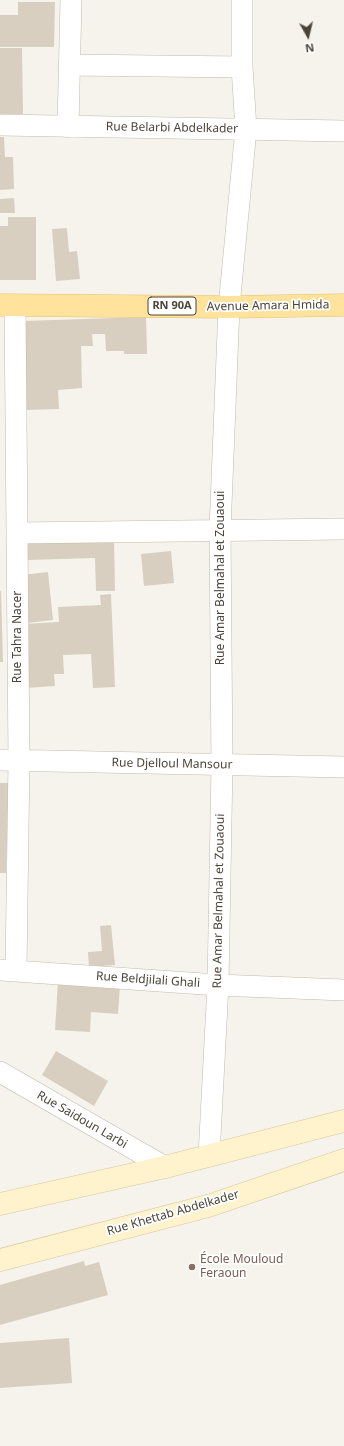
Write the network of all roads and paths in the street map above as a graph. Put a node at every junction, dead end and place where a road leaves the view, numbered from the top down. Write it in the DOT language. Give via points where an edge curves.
graph roads {
  1 [pos="71,0"];
  2 [pos="242,0"];
  3 [pos="69,65"];
  4 [pos="242,67"];
  5 [pos="0,125"];
  6 [pos="68,127"];
  7 [pos="246,129"];
  8 [pos="344,131"];
  9 [pos="7,305"];
  10 [pos="344,305"];
  11 [pos="229,307"];
  12 [pos="344,529"];
  13 [pos="220,530"];
  14 [pos="18,532"];
  15 [pos="9,760"];
  16 [pos="222,765"];
  17 [pos="344,767"];
  18 [pos="8,970"];
  19 [pos="218,985"];
  20 [pos="344,990"];
  21 [pos="0,1072"];
  22 [pos="344,1121"];
  23 [pos="208,1156"];
  24 [pos="344,1160"];
  25 [pos="165,1168"];
  26 [pos="0,1204"];
  27 [pos="0,1260"];
  1 -- 3 [label="street"];
  2 -- 4 [label="street, Rue Amar Belmahal et Zouaoui"];
  3 -- 4 [label="street"];
  3 -- 6 [label="street"];
  4 -- 7 [label="street, Rue Amar Belmahal et Zouaoui"];
  5 -- 6 [label="street, Rue Belarbi Abdelkader"];
  6 -- 7 [label="street, Rue Belarbi Abdelkader"];
  7 -- 8 [label="street, Rue Belarbi Abdelkader"];
  7 -- 11 [label="street, Rue Amar Belmahal et Zouaoui"];
  9 -- 11 [label="main road, Avenue Amara Hmida / RN 90A"];
  9 -- 14 [label="street, Rue Tahra Nacer"];
  10 -- 11 [label="main road, Avenue Amara Hmida / RN 90A"];
  11 -- 13 [label="street, Rue Amar Belmahal et Zouaoui"];
  12 -- 13 [label="street"];
  13 -- 14 [label="street"];
  13 -- 16 [label="street, Rue Amar Belmahal et Zouaoui"];
  14 -- 15 [label="street, Rue Tahra Nacer"];
  15 -- 16 [label="street, Rue Djelloul Mansour"];
  15 -- 18 [label="street, Rue Tahra Nacer"];
  16 -- 17 [label="street, Rue Djelloul Mansour"];
  16 -- 19 [label="street, Rue Amar Belmahal et Zouaoui"];
  18 -- 19 [label="street, Rue Beldjilali Ghali"];
  19 -- 20 [label="street, Rue Beldjilali Ghali"];
  19 -- 23 [label="street, Rue Amar Belmahal et Zouaoui"];
  21 -- 25 [label="street, Rue Saidoun Larbi"];
  22 -- 23 [label="main road"];
  23 -- 25 [label="main road"];
  24 -- 27 [label="main road, Rue Khettab Abdelkader" via="208,1206"];
  25 -- 26 [label="main road"];
}
